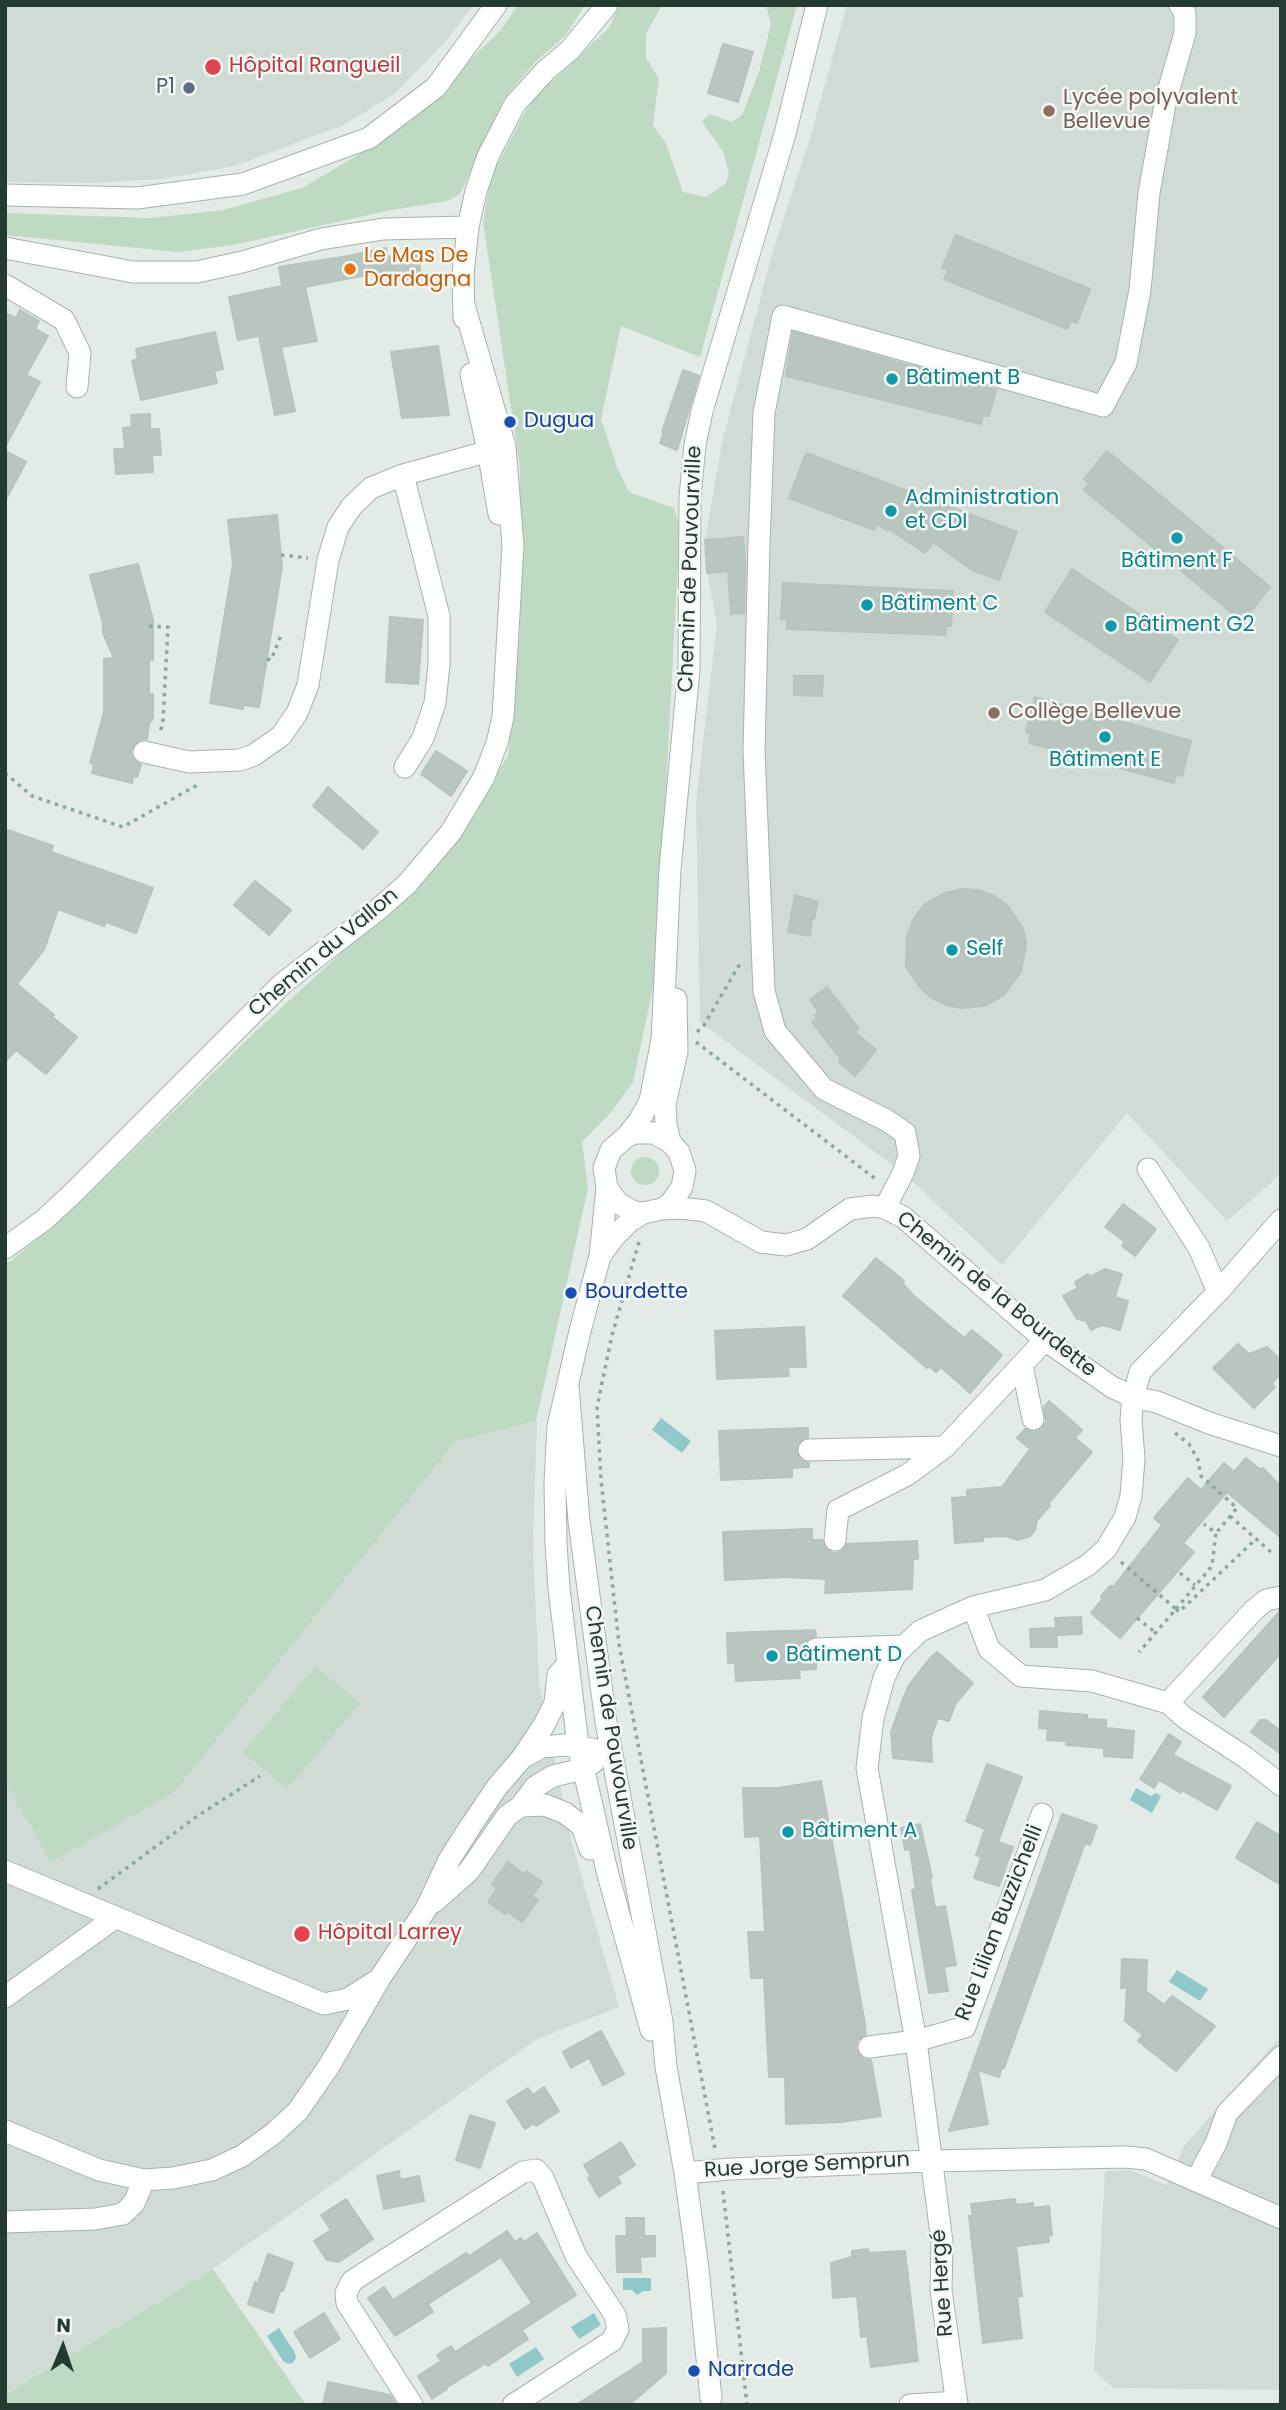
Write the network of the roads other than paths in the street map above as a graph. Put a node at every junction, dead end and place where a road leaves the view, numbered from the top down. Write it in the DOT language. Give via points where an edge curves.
graph roads {
  1 [pos="496,5"];
  2 [pos="596,5"];
  3 [pos="607,5"];
  4 [pos="817,5"];
  5 [pos="1180,5"];
  6 [pos="588,30"];
  7 [pos="5,195"];
  8 [pos="468,227"];
  9 [pos="5,248"];
  10 [pos="5,285"];
  11 [pos="77,387"];
  12 [pos="497,449"];
  13 [pos="403,475"];
  14 [pos="144,751"];
  15 [pos="405,767"];
  16 [pos="668,940"];
  17 [pos="626,1137"];
  18 [pos="670,1142"];
  19 [pos="1148,1169"];
  20 [pos="684,1178"];
  21 [pos="607,1188"];
  22 [pos="885,1208"];
  23 [pos="652,1211"];
  24 [pos="706,1211"];
  25 [pos="1281,1220"];
  26 [pos="5,1248"];
  27 [pos="600,1256"];
  28 [pos="1218,1292"];
  29 [pos="1045,1340"];
  30 [pos="1022,1365"];
  31 [pos="568,1386"];
  32 [pos="1133,1397"];
  33 [pos="1033,1419"];
  34 [pos="1281,1446"];
  35 [pos="945,1447"];
  36 [pos="809,1450"];
  37 [pos="835,1539"];
  38 [pos="1281,1597"];
  39 [pos="973,1607"];
  40 [pos="903,1646"];
  41 [pos="816,1649"];
  42 [pos="568,1664"];
  43 [pos="1168,1703"];
  44 [pos="578,1745"];
  45 [pos="611,1752"];
  46 [pos="522,1758"];
  47 [pos="583,1769"];
  48 [pos="1281,1785"];
  49 [pos="521,1806"];
  50 [pos="1042,1814"];
  51 [pos="5,1871"];
  52 [pos="607,1871"];
  53 [pos="426,1909"];
  54 [pos="116,1917"];
  55 [pos="380,1978"];
  56 [pos="5,1997"];
  57 [pos="916,2041"];
  58 [pos="869,2047"];
  59 [pos="1281,2057"];
  60 [pos="666,2067"];
  61 [pos="5,2131"];
  62 [pos="930,2161"];
  63 [pos="685,2173"];
  64 [pos="144,2180"];
  65 [pos="1196,2181"];
  66 [pos="1281,2218"];
  67 [pos="5,2222"];
  68 [pos="713,2402"];
  69 [pos="957,2403"];
  70 [pos="412,2405"];
  71 [pos="513,2405"];
  72 [pos="910,2405"];
  1 -- 7 [label="street" via="436,87 369,138 243,184 137,198"];
  2 -- 6 [label="street, Chemin du Vallon"];
  3 -- 6 [label="street, Chemin du Vallon"];
  4 -- 16 [label="street, Chemin de Pouvourville" via="782,146 695,444 690,498 689,669 674,815"];
  5 -- 22 [label="street" via="1185,13 1185,33 1166,99 1149,193 1140,290 1126,363 1103,406 783,316 764,413 759,544 754,751 764,991 775,1031 824,1089 905,1133 909,1156"];
  6 -- 8 [label="street, Chemin du Vallon" via="516,104 488,156"];
  8 -- 9 [label="street" via="383,229 321,239 197,272 133,272"];
  8 -- 12 [label="street, Chemin du Vallon" via="463,275 466,349"];
  10 -- 11 [label="street" via="64,320 80,353"];
  12 -- 13 [label="street"];
  12 -- 26 [label="street, Chemin du Vallon" via="513,545 503,717 484,777 451,832 407,884 282,984 74,1192"];
  13 -- 14 [label="street" via="371,488 338,527 328,560 308,685 281,736 240,760 189,762"];
  13 -- 15 [label="street" via="439,616 435,703 423,738"];
  16 -- 17 [label="street, Chemin de Pouvourville" via="657,1070 650,1101"];
  16 -- 18 [label="street, Chemin de Pouvourville" via="678,1031 665,1104"];
  17 -- 18 [label="street" via="654,1133"];
  17 -- 21 [label="street, Chemin de Pouvourville" via="605,1162"];
  18 -- 20 [label="street, Chemin de Pouvourville" via="682,1158"];
  19 -- 28 [label="street" via="1199,1248"];
  20 -- 23 [label="street, Chemin de Pouvourville" via="677,1196"];
  20 -- 24 [label="street, Chemin de la Bourdette"];
  21 -- 23 [label="street" via="618,1203 634,1212"];
  21 -- 27 [label="street, Chemin de Pouvourville"];
  22 -- 24 [label="street, Chemin de la Bourdette" via="850,1209 807,1239 786,1245 761,1242"];
  22 -- 29 [label="street, Chemin de la Bourdette" via="903,1217"];
  23 -- 24 [label="street, Chemin de la Bourdette"];
  23 -- 27 [label="street, Chemin de Pouvourville" via="622,1229"];
  25 -- 28 [label="street"];
  27 -- 31 [label="street, Chemin de Pouvourville"];
  28 -- 32 [label="street" via="1140,1372"];
  29 -- 30 [label="street"];
  29 -- 32 [label="street, Chemin de la Bourdette" via="1111,1387"];
  30 -- 33 [label="street"];
  30 -- 35 [label="street"];
  31 -- 42 [label="street, Chemin de Pouvourville" via="558,1426 555,1483 559,1589"];
  31 -- 45 [label="street, Chemin de Pouvourville" via="579,1521"];
  32 -- 34 [label="street, Chemin de la Bourdette"];
  32 -- 39 [label="street" via="1131,1496 1125,1517 1106,1549 1045,1590"];
  35 -- 36 [label="street"];
  35 -- 37 [label="street" via="907,1475 838,1510"];
  38 -- 43 [label="street" via="1266,1600 1254,1610"];
  39 -- 40 [label="street" via="920,1631"];
  39 -- 43 [label="street" via="989,1649 1021,1676 1092,1681"];
  40 -- 41 [label="street"];
  40 -- 57 [label="street, Rue Hergé" via="884,1678 867,1768"];
  42 -- 44 [label="street, Chemin de Pouvourville"];
  42 -- 46 [label="street, Chemin de Pouvourville" via="558,1675 555,1703 544,1726"];
  43 -- 48 [label="street"];
  44 -- 45 [label="street"];
  44 -- 46 [label="street" via="542,1747"];
  44 -- 47 [label="street, Chemin de Pouvourville"];
  45 -- 47 [label="street"];
  45 -- 60 [label="street, Chemin de Pouvourville" via="662,2022"];
  46 -- 53 [label="street, Chemin de Pouvourville" via="449,1860"];
  47 -- 49 [label="street" via="554,1776 536,1787"];
  47 -- 52 [label="street, Chemin de Pouvourville"];
  49 -- 52 [label="street" via="545,1805 565,1813 582,1826 595,1864"];
  49 -- 53 [label="street" via="508,1816 469,1871"];
  50 -- 57 [label="street, Rue Lilian Buzzichelli" via="965,2027"];
  51 -- 54 [label="street"];
  52 -- 60 [label="street, Chemin de Pouvourville"];
  53 -- 55 [label="street"];
  54 -- 55 [label="street" via="324,2004 348,1999"];
  54 -- 56 [label="street"];
  55 -- 64 [label="street" via="299,2111 274,2134 212,2170"];
  57 -- 58 [label="street"];
  57 -- 62 [label="street, Rue Hergé"];
  59 -- 65 [label="street" via="1227,2113"];
  60 -- 63 [label="street, Chemin de Pouvourville"];
  61 -- 64 [label="street" via="99,2170"];
  62 -- 63 [label="street, Rue Jorge Semprun"];
  62 -- 65 [label="street, Rue Jorge Semprun" via="1125,2157 1146,2160"];
  62 -- 69 [label="street, Rue Hergé"];
  63 -- 68 [label="street, Chemin de Pouvourville"];
  64 -- 67 [label="street" via="134,2203 123,2214"];
  65 -- 66 [label="street, Rue Jorge Semprun"];
  69 -- 72 [label="street"];
  70 -- 71 [label="street" via="347,2303 352,2281 523,2172 536,2170 576,2256 615,2315 618,2329 612,2341"];
}
